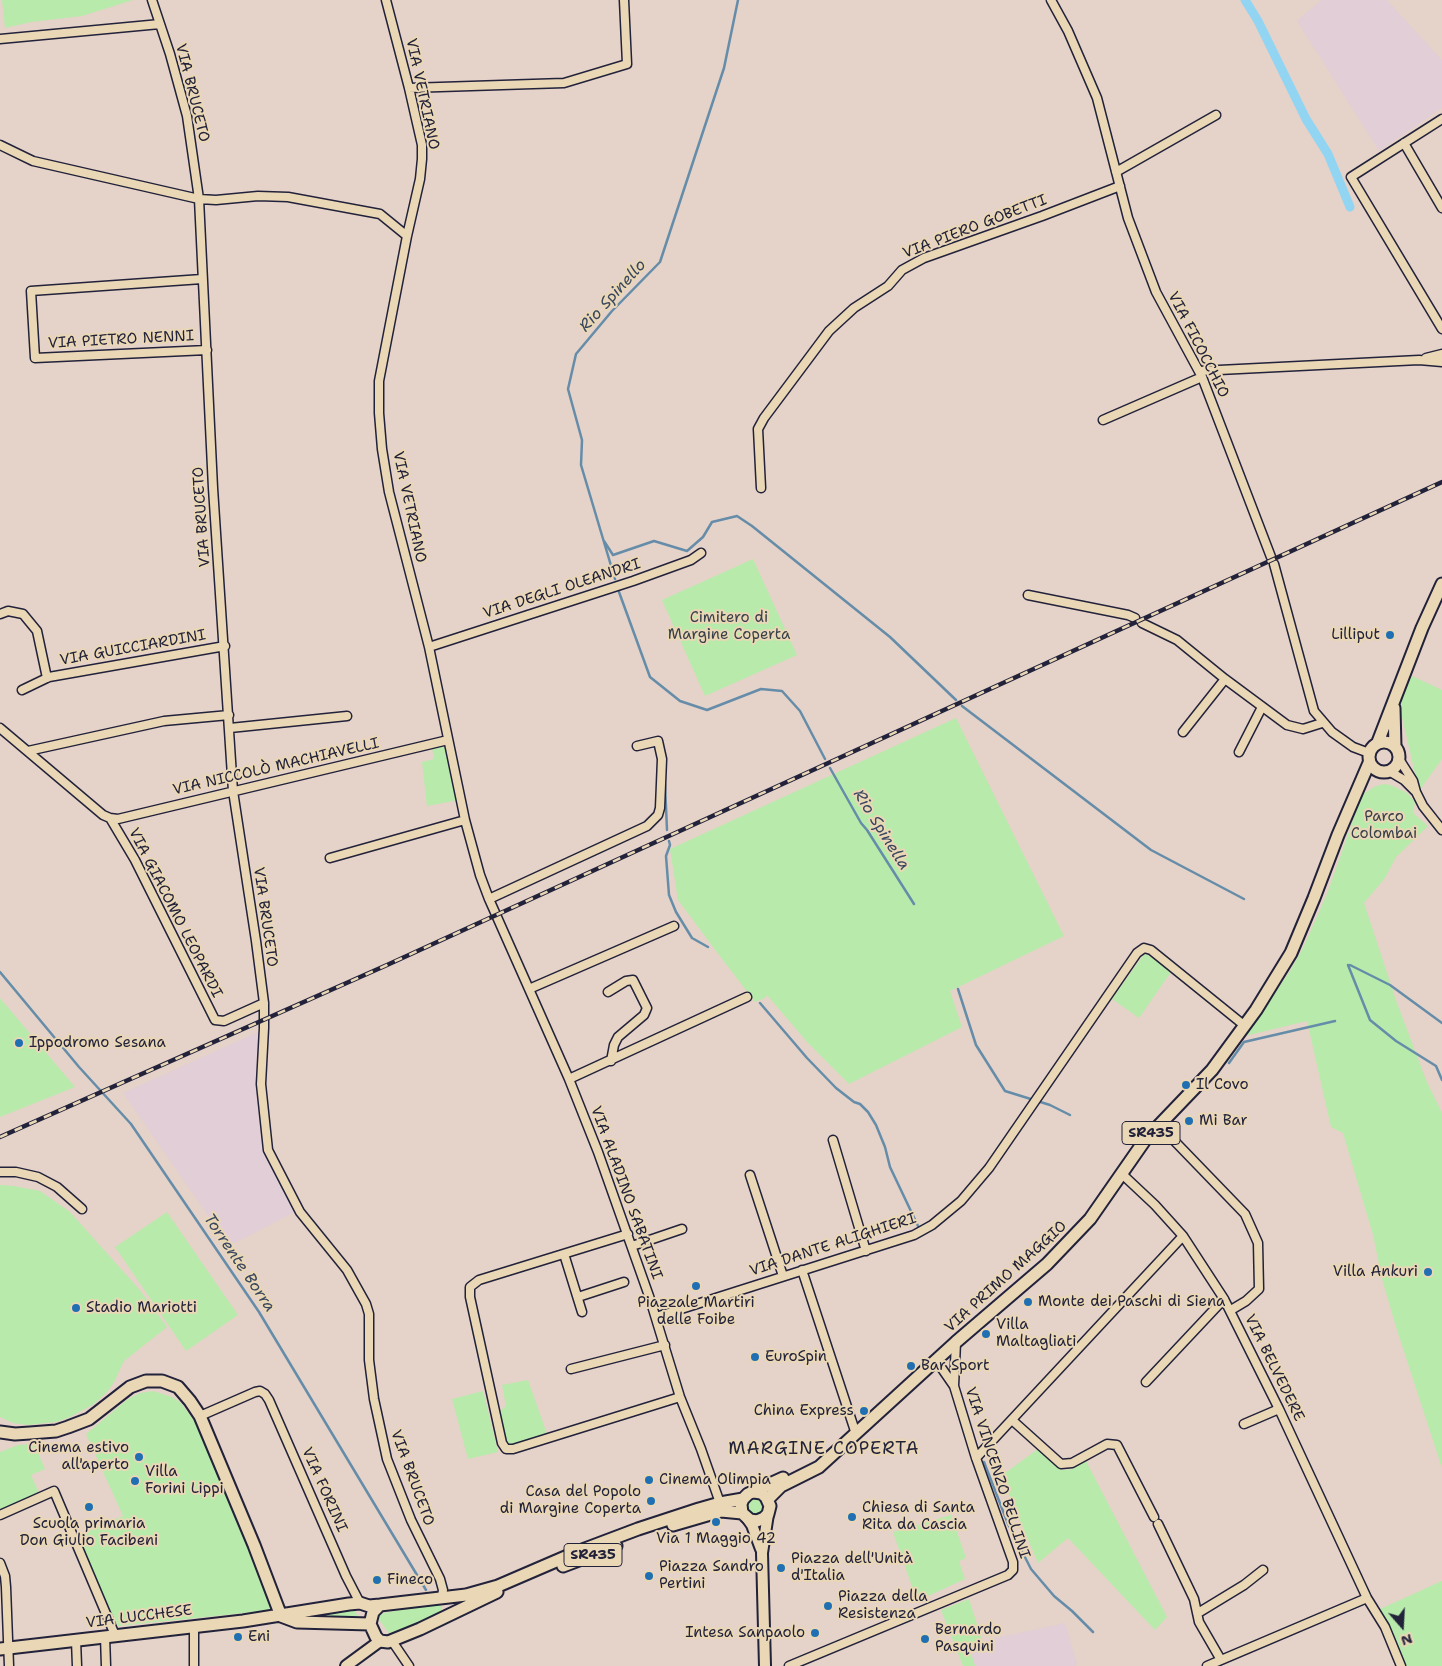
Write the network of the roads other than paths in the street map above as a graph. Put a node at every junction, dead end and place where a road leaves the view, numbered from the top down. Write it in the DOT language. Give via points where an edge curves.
graph roads {
  1 [pos="152,0"];
  2 [pos="386,0"];
  3 [pos="624,0"];
  4 [pos="1052,0"];
  5 [pos="160,24"];
  6 [pos="0,39"];
  7 [pos="409,88"];
  8 [pos="1216,116"];
  9 [pos="1442,119"];
  10 [pos="1404,143"];
  11 [pos="0,145"];
  12 [pos="1116,172"];
  13 [pos="1120,186"];
  14 [pos="199,199"];
  15 [pos="1442,208"];
  16 [pos="407,236"];
  17 [pos="202,279"];
  18 [pos="1442,329"];
  19 [pos="207,350"];
  20 [pos="1442,354"];
  21 [pos="1419,360"];
  22 [pos="1442,362"];
  23 [pos="1442,366"];
  24 [pos="1201,374"];
  25 [pos="1103,420"];
  26 [pos="761,488"];
  27 [pos="700,553"];
  28 [pos="1442,584"];
  29 [pos="1028,595"];
  30 [pos="0,614"];
  31 [pos="1135,618"];
  32 [pos="1142,623"];
  33 [pos="225,646"];
  34 [pos="429,647"];
  35 [pos="47,678"];
  36 [pos="1225,679"];
  37 [pos="22,690"];
  38 [pos="1394,698"];
  39 [pos="1262,707"];
  40 [pos="229,715"];
  41 [pos="347,716"];
  42 [pos="1322,723"];
  43 [pos="0,728"];
  44 [pos="230,728"];
  45 [pos="1183,732"];
  46 [pos="448,740"];
  47 [pos="1378,742"];
  48 [pos="637,746"];
  49 [pos="1396,747"];
  50 [pos="28,751"];
  51 [pos="1239,752"];
  52 [pos="1369,758"];
  53 [pos="1399,759"];
  54 [pos="1385,771"];
  55 [pos="1359,788"];
  56 [pos="234,791"];
  57 [pos="1416,792"];
  58 [pos="110,818"];
  59 [pos="465,820"];
  60 [pos="1442,830"];
  61 [pos="330,858"];
  62 [pos="489,899"];
  63 [pos="674,926"];
  64 [pos="529,989"];
  65 [pos="608,992"];
  66 [pos="747,997"];
  67 [pos="264,1003"];
  68 [pos="1245,1026"];
  69 [pos="611,1061"];
  70 [pos="569,1079"];
  71 [pos="1159,1125"];
  72 [pos="832,1140"];
  73 [pos="0,1172"];
  74 [pos="1122,1174"];
  75 [pos="750,1175"];
  76 [pos="82,1209"];
  77 [pos="682,1229"];
  78 [pos="628,1234"];
  79 [pos="1183,1236"];
  80 [pos="632,1246"];
  81 [pos="866,1250"];
  82 [pos="564,1254"];
  83 [pos="802,1270"];
  84 [pos="783,1276"];
  85 [pos="624,1282"];
  86 [pos="578,1297"];
  87 [pos="1224,1299"];
  88 [pos="1231,1310"];
  89 [pos="582,1312"];
  90 [pos="656,1317"];
  91 [pos="956,1342"];
  92 [pos="664,1345"];
  93 [pos="936,1360"];
  94 [pos="571,1368"];
  95 [pos="1146,1382"];
  96 [pos="954,1386"];
  97 [pos="680,1397"];
  98 [pos="1279,1409"];
  99 [pos="200,1416"];
  100 [pos="1012,1420"];
  101 [pos="1244,1424"];
  102 [pos="0,1432"];
  103 [pos="856,1434"];
  104 [pos="976,1458"];
  105 [pos="827,1459"];
  106 [pos="754,1492"];
  107 [pos="743,1499"];
  108 [pos="768,1499"];
  109 [pos="720,1503"];
  110 [pos="768,1514"];
  111 [pos="0,1515"];
  112 [pos="745,1515"];
  113 [pos="762,1552"];
  114 [pos="0,1563"];
  115 [pos="1262,1570"];
  116 [pos="444,1597"];
  117 [pos="1367,1598"];
  118 [pos="360,1603"];
  119 [pos="380,1605"];
  120 [pos="1198,1613"];
  121 [pos="281,1616"];
  122 [pos="449,1616"];
  123 [pos="370,1624"];
  124 [pos="194,1626"];
  125 [pos="110,1636"];
  126 [pos="76,1640"];
  127 [pos="386,1641"];
  128 [pos="4,1648"];
  129 [pos="1221,1660"];
  130 [pos="8,1666"];
  131 [pos="77,1666"];
  132 [pos="106,1666"];
  133 [pos="194,1666"];
  134 [pos="346,1666"];
  135 [pos="409,1666"];
  136 [pos="765,1666"];
  137 [pos="790,1666"];
  138 [pos="1207,1666"];
  139 [pos="1401,1666"];
  1 -- 5 [label="street, VIA BRUCETO"];
  2 -- 7 [label="street, VIA VETRIANO"];
  3 -- 7 [label="street" via="627,64 564,83"];
  4 -- 12 [label="street, VIA FICOCCHIO" via="1097,98"];
  5 -- 6 [label="street"];
  5 -- 14 [label="street, VIA BRUCETO" via="188,116"];
  7 -- 16 [label="street, VIA VETRIANO" via="422,145 422,159"];
  8 -- 12 [label="street"];
  9 -- 10 [label="street"];
  10 -- 15 [label="street"];
  10 -- 18 [label="street" via="1351,177"];
  11 -- 14 [label="street" via="33,161"];
  12 -- 13 [label="street, VIA FICOCCHIO"];
  13 -- 24 [label="street, VIA FICOCCHIO" via="1128,218 1156,292"];
  13 -- 26 [label="street, VIA PIERO GOBETTI" via="924,258 902,270 888,286 854,308 829,331 758,429"];
  14 -- 16 [label="street" via="288,197 380,214"];
  14 -- 17 [label="street, VIA BRUCETO"];
  16 -- 34 [label="street, VIA VETRIANO" via="380,381 379,413 389,492"];
  17 -- 19 [label="street, VIA BRUCETO"];
  17 -- 19 [label="street, VIA PIETRO NENNI" via="31,291 34,348 35,358"];
  19 -- 33 [label="street, VIA BRUCETO"];
  20 -- 21 [label="street"];
  21 -- 22 [label="street"];
  21 -- 23 [label="street"];
  21 -- 24 [label="street"];
  24 -- 25 [label="street"];
  24 -- 42 [label="street, VIA FICOCCHIO" via="1272,560 1314,712"];
  27 -- 34 [label="street, VIA DEGLI OLEANDRI" via="688,561 633,581"];
  28 -- 38 [label="main road"];
  29 -- 31 [label="street"];
  30 -- 35 [label="street, VIA GUICCIARDINI" via="8,611 24,614 37,631"];
  32 -- 36 [label="street" via="1173,637"];
  33 -- 35 [label="street, VIA GUICCIARDINI"];
  33 -- 40 [label="street, VIA BRUCETO"];
  34 -- 46 [label="street, VIA VETRIANO"];
  35 -- 37 [label="street, VIA GUICCIARDINI"];
  36 -- 39 [label="street"];
  36 -- 45 [label="street"];
  38 -- 47 [label="main road"];
  38 -- 49 [label="main road"];
  39 -- 42 [label="street" via="1292,728 1303,729"];
  39 -- 51 [label="street"];
  40 -- 44 [label="street, VIA BRUCETO"];
  40 -- 50 [label="street" via="164,721"];
  41 -- 44 [label="street"];
  42 -- 52 [label="street, VIA FICOCCHIO"];
  43 -- 50 [label="street, VIA GIACOMO LEOPARDI"];
  44 -- 56 [label="street, VIA BRUCETO"];
  46 -- 56 [label="street, VIA NICCOLÒ MACHIAVELLI"];
  46 -- 59 [label="street, VIA VETRIANO"];
  47 -- 49 [label="main road" via="1388,742"];
  47 -- 52 [label="main road" via="1373,745"];
  48 -- 62 [label="street" via="658,741 662,759 658,815 647,826"];
  49 -- 53 [label="main road"];
  50 -- 58 [label="street, VIA GIACOMO LEOPARDI"];
  52 -- 54 [label="main road" via="1374,769"];
  52 -- 55 [label="main road, SR435"];
  53 -- 54 [label="main road" via="1396,766"];
  53 -- 57 [label="street"];
  54 -- 55 [label="main road, SR435"];
  54 -- 57 [label="street" via="1404,780"];
  55 -- 68 [label="main road, VIA PRIMO MAGGIO / SR435" via="1288,958"];
  56 -- 58 [label="street, VIA NICCOLÒ MACHIAVELLI" via="118,819"];
  56 -- 67 [label="street, VIA BRUCETO"];
  57 -- 60 [label="street"];
  58 -- 67 [label="street, VIA GIACOMO LEOPARDI" via="135,860 215,1020 224,1021"];
  59 -- 61 [label="street"];
  59 -- 62 [label="street, VIA VETRIANO"];
  62 -- 64 [label="street, VIA ALADINO SABATINI"];
  63 -- 64 [label="street"];
  64 -- 70 [label="street, VIA ALADINO SABATINI"];
  65 -- 69 [label="street" via="633,980 647,1005 644,1015 618,1036"];
  66 -- 69 [label="street"];
  67 -- 116 [label="street, VIA BRUCETO" via="261,1084 268,1150 300,1212 347,1270 366,1304 374,1399 387,1459 411,1520 440,1579"];
  68 -- 71 [label="main road, VIA PRIMO MAGGIO / SR435" via="1212,1070"];
  68 -- 81 [label="street, VIA DANTE ALIGHIERI" via="1151,950 1144,948 969,1193 920,1232"];
  69 -- 70 [label="street"];
  70 -- 78 [label="street, VIA ALADINO SABATINI"];
  71 -- 74 [label="main road, VIA PRIMO MAGGIO / SR435"];
  71 -- 88 [label="street" via="1246,1214 1258,1243 1259,1289"];
  72 -- 81 [label="street"];
  73 -- 76 [label="street" via="38,1178 56,1187"];
  74 -- 79 [label="street, VIA BELVEDERE"];
  74 -- 91 [label="main road, VIA PRIMO MAGGIO / SR435" via="1074,1237"];
  75 -- 84 [label="street"];
  77 -- 80 [label="street"];
  78 -- 80 [label="street, VIA ALADINO SABATINI"];
  78 -- 82 [label="street"];
  79 -- 87 [label="street, VIA BELVEDERE"];
  79 -- 100 [label="street"];
  80 -- 90 [label="street, VIA ALADINO SABATINI"];
  81 -- 83 [label="street, VIA DANTE ALIGHIERI"];
  82 -- 86 [label="street"];
  82 -- 97 [label="street" via="479,1280 469,1290 504,1448 513,1449"];
  83 -- 84 [label="street, VIA DANTE ALIGHIERI"];
  83 -- 103 [label="street"];
  84 -- 90 [label="street, VIA DANTE ALIGHIERI"];
  85 -- 86 [label="street"];
  86 -- 89 [label="street"];
  87 -- 88 [label="street, VIA BELVEDERE"];
  87 -- 95 [label="street"];
  88 -- 98 [label="street, VIA BELVEDERE"];
  90 -- 92 [label="street, VIA ALADINO SABATINI"];
  91 -- 93 [label="main road, VIA PRIMO MAGGIO / SR435"];
  91 -- 96 [label="street"];
  92 -- 94 [label="street"];
  92 -- 97 [label="street, VIA ALADINO SABATINI"];
  93 -- 96 [label="street, VIA VINCENZO BELLINI"];
  93 -- 103 [label="main road, VIA PRIMO MAGGIO / SR435"];
  96 -- 104 [label="street, VIA VINCENZO BELLINI"];
  97 -- 109 [label="street, VIA ALADINO SABATINI"];
  98 -- 101 [label="street"];
  98 -- 117 [label="street, VIA BELVEDERE"];
  99 -- 102 [label="main road" via="178,1387 162,1381 146,1381 130,1387 96,1414 74,1425 56,1431"];
  99 -- 118 [label="street, VIA FORINI" via="255,1392 265,1394"];
  99 -- 121 [label="main road"];
  100 -- 104 [label="street"];
  100 -- 120 [label="street" via="1061,1464 1072,1463 1107,1444 1117,1444"];
  103 -- 105 [label="main road, VIA PRIMO MAGGIO / SR435"];
  104 -- 137 [label="street, VIA VINCENZO BELLINI" via="1014,1570"];
  105 -- 106 [label="main road, SR435"];
  105 -- 108 [label="main road" via="816,1469 781,1486"];
  106 -- 107 [label="main road, SR435"];
  106 -- 108 [label="main road"];
  107 -- 109 [label="main road, SR435"];
  107 -- 112 [label="main road" via="741,1507"];
  108 -- 110 [label="main road"];
  109 -- 116 [label="main road, SR435" via="638,1529 498,1586 472,1594"];
  110 -- 112 [label="main road, SR435" via="757,1521"];
  110 -- 113 [label="street"];
  111 -- 125 [label="street" via="54,1491"];
  112 -- 113 [label="street"];
  112 -- 122 [label="main road, SR435" via="721,1510 627,1541 516,1583"];
  113 -- 136 [label="street"];
  114 -- 128 [label="street" via="6,1581"];
  115 -- 120 [label="street"];
  116 -- 119 [label="main road"];
  116 -- 122 [label="main road"];
  117 -- 129 [label="street"];
  117 -- 139 [label="street, VIA BELVEDERE" via="1385,1628"];
  118 -- 119 [label="main road"];
  118 -- 121 [label="main road"];
  119 -- 123 [label="main road" via="373,1612"];
  120 -- 129 [label="street" via="1199,1622"];
  121 -- 123 [label="main road" via="297,1622"];
  121 -- 124 [label="main road, VIA LUCCHESE"];
  122 -- 127 [label="main road"];
  123 -- 127 [label="main road" via="373,1633"];
  124 -- 125 [label="main road, VIA LUCCHESE"];
  124 -- 133 [label="street"];
  125 -- 126 [label="main road, VIA LUCCHESE"];
  125 -- 132 [label="street"];
  126 -- 128 [label="main road, VIA LUCCHESE"];
  126 -- 131 [label="street"];
  127 -- 134 [label="street"];
  127 -- 135 [label="street"];
  128 -- 130 [label="street"];
  129 -- 138 [label="street"];
}
